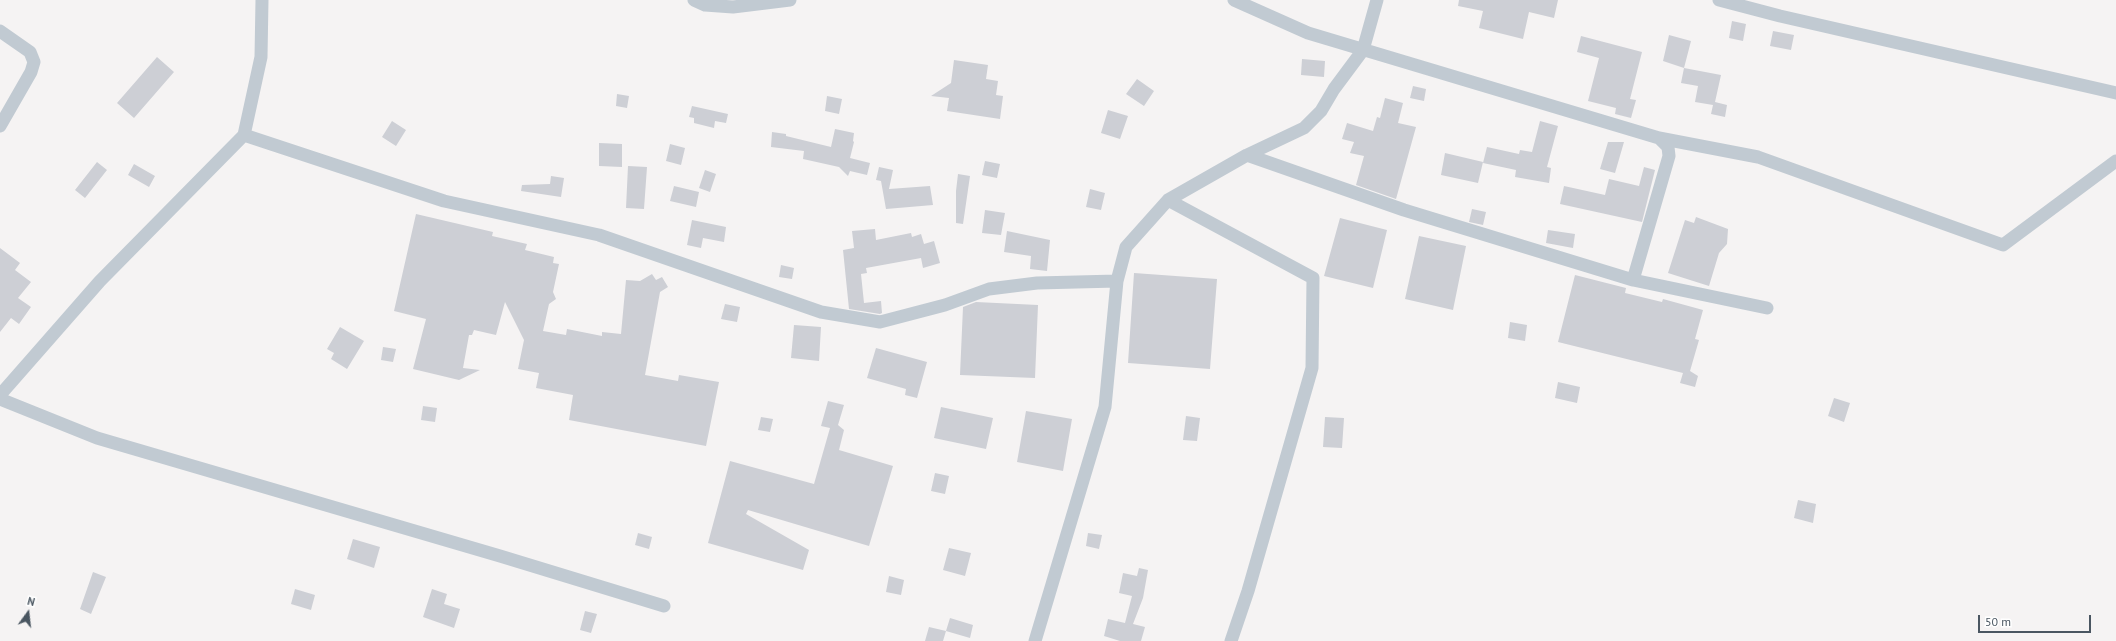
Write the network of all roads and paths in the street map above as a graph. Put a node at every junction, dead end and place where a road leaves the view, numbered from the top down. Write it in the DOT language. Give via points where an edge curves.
graph roads {
  1 [pos="262,0"];
  2 [pos="694,0"];
  3 [pos="790,0"];
  4 [pos="1234,0"];
  5 [pos="1377,0"];
  6 [pos="1719,0"];
  7 [pos="0,31"];
  8 [pos="1363,50"];
  9 [pos="2116,93"];
  10 [pos="0,126"];
  11 [pos="244,135"];
  12 [pos="1659,138"];
  13 [pos="1247,155"];
  14 [pos="2116,161"];
  15 [pos="1168,200"];
  16 [pos="1633,280"];
  17 [pos="1117,281"];
  18 [pos="1767,308"];
  19 [pos="0,395"];
  20 [pos="0,399"];
  21 [pos="664,606"];
  22 [pos="1035,641"];
  23 [pos="1231,641"];
  1 -- 11 [label="street" via="261,57"];
  2 -- 3 [label="street" via="705,5 733,7"];
  4 -- 8 [label="street" via="1308,33"];
  5 -- 8 [label="street"];
  6 -- 9 [label="street"];
  7 -- 10 [label="street" via="30,52 34,62 31,72"];
  8 -- 12 [label="street"];
  8 -- 13 [label="street" via="1321,111 1304,128"];
  11 -- 17 [label="street" via="444,201 599,235 821,312 880,322 945,305 989,289 1037,283"];
  11 -- 19 [label="street" via="100,281"];
  12 -- 14 [label="street" via="1758,158 2003,245"];
  12 -- 16 [label="street" via="1668,147 1669,156"];
  13 -- 15 [label="street"];
  13 -- 16 [label="street" via="1404,210"];
  15 -- 17 [label="street" via="1126,247"];
  15 -- 23 [label="street" via="1313,278 1312,368 1248,591"];
  16 -- 18 [label="street"];
  17 -- 22 [label="street" via="1106,407"];
  20 -- 21 [label="street" via="97,438"];
}
